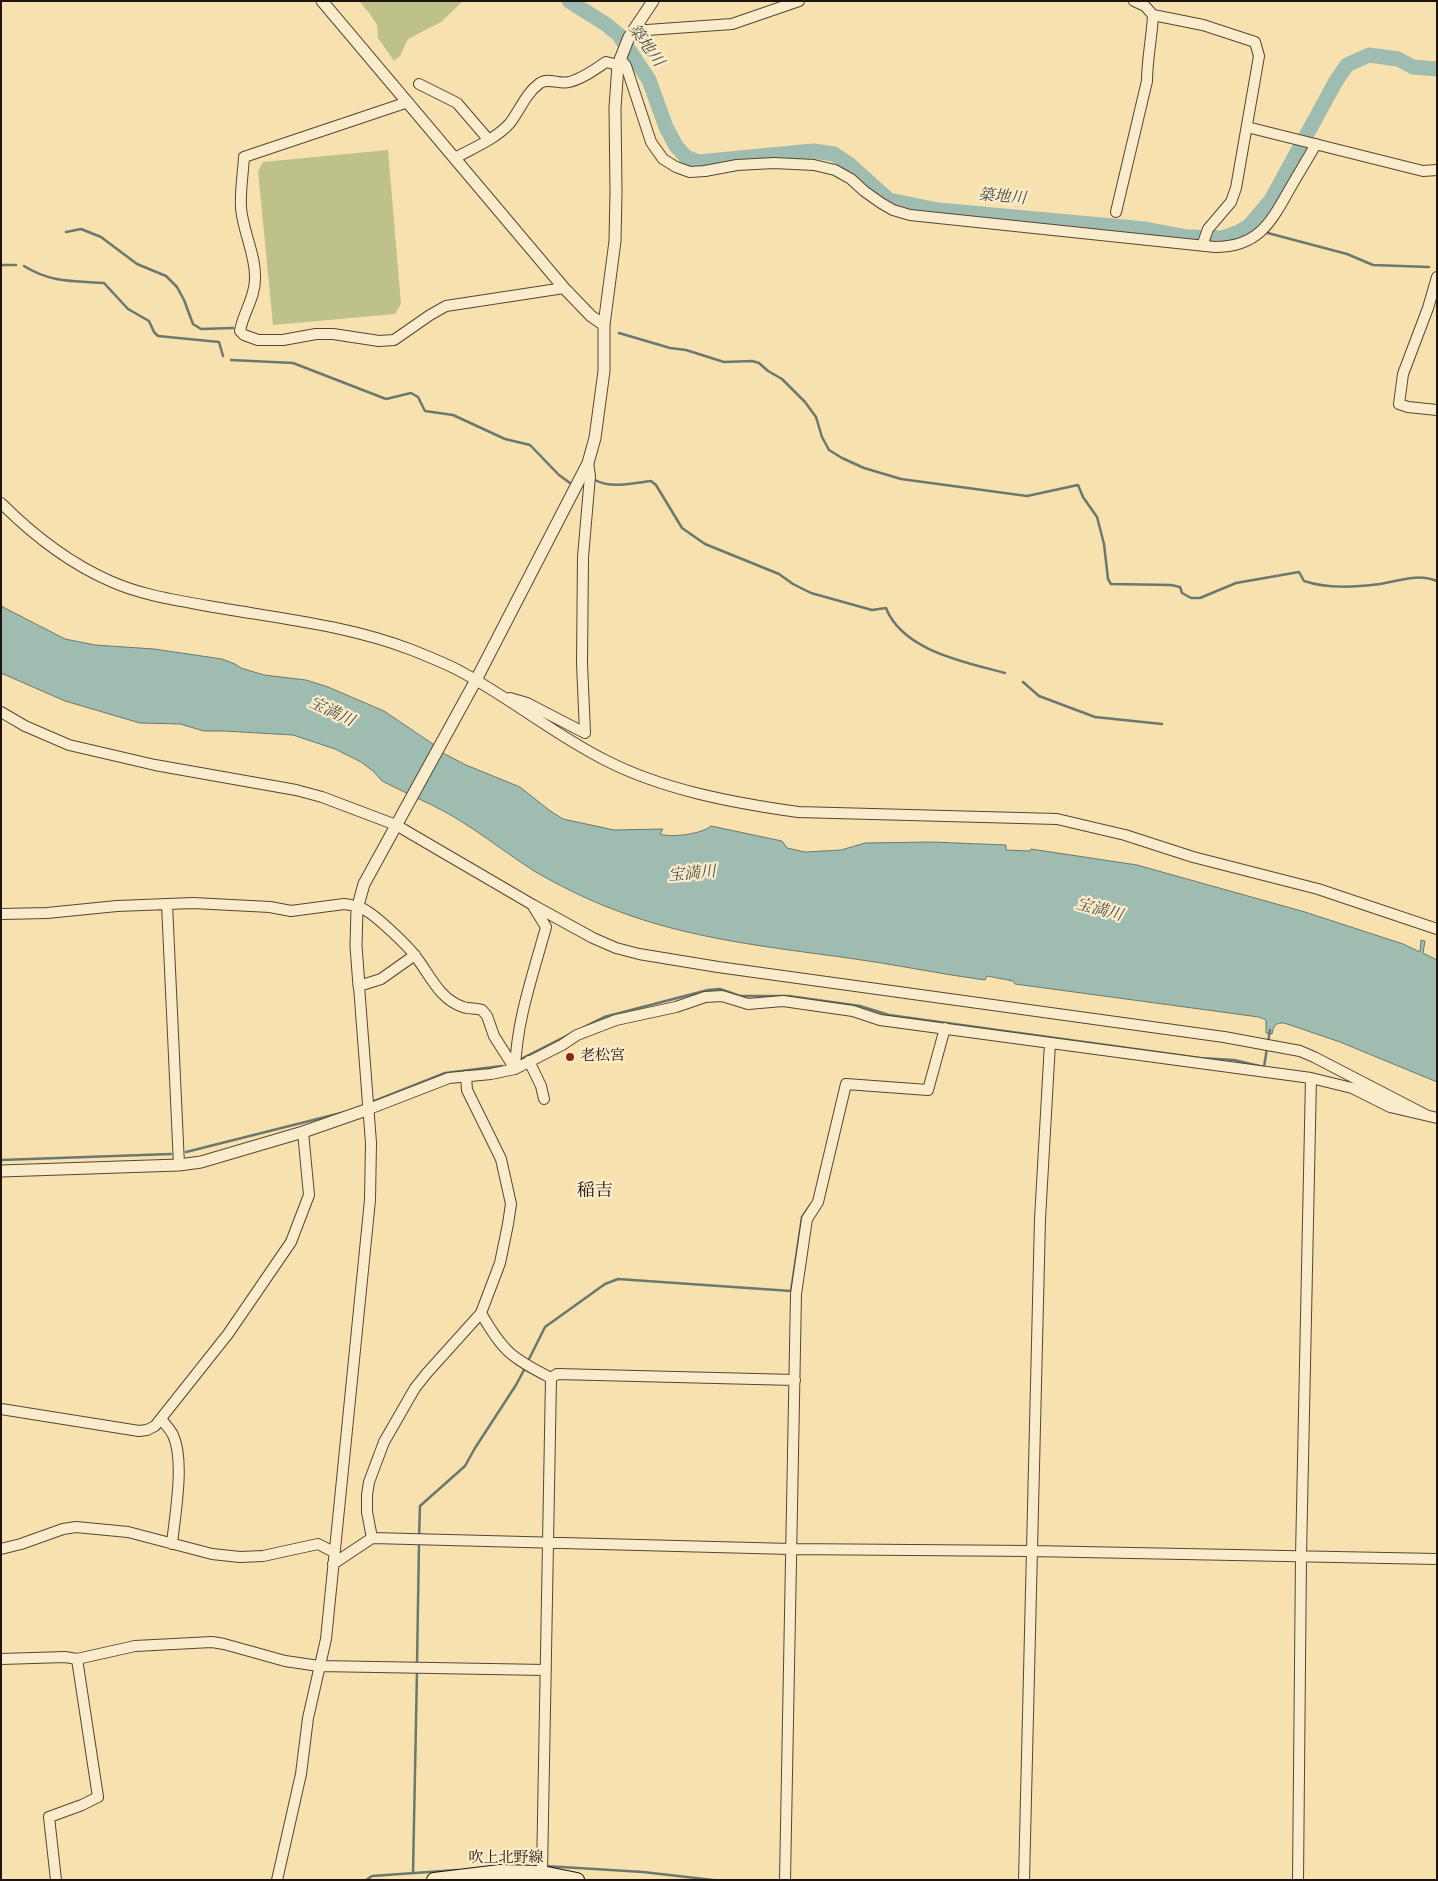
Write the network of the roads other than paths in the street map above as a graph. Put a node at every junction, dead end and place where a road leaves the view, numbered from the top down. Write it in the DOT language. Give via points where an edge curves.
graph roads {
  1 [pos="322,1"];
  2 [pos="653,1"];
  3 [pos="799,1"];
  4 [pos="1134,1"];
  5 [pos="1145,3"];
  6 [pos="1153,15"];
  7 [pos="633,31"];
  8 [pos="620,59"];
  9 [pos="419,84"];
  10 [pos="408,102"];
  11 [pos="1247,126"];
  12 [pos="488,139"];
  13 [pos="1315,144"];
  14 [pos="455,158"];
  15 [pos="1437,170"];
  16 [pos="1116,212"];
  17 [pos="1203,243"];
  18 [pos="1437,277"];
  19 [pos="564,288"];
  20 [pos="604,325"];
  21 [pos="1437,410"];
  22 [pos="588,463"];
  23 [pos="1,503"];
  24 [pos="474,684"];
  25 [pos="500,695"];
  26 [pos="1,712"];
  27 [pos="396,825"];
  28 [pos="167,904"];
  29 [pos="351,905"];
  30 [pos="532,905"];
  31 [pos="361,908"];
  32 [pos="1,914"];
  33 [pos="546,927"];
  34 [pos="571,927"];
  35 [pos="1437,929"];
  36 [pos="415,955"];
  37 [pos="359,986"];
  38 [pos="945,1028"];
  39 [pos="1050,1043"];
  40 [pos="529,1061"];
  41 [pos="515,1069"];
  42 [pos="466,1076"];
  43 [pos="1310,1078"];
  44 [pos="544,1099"];
  45 [pos="369,1109"];
  46 [pos="1426,1115"];
  47 [pos="1437,1118"];
  48 [pos="303,1132"];
  49 [pos="179,1166"];
  50 [pos="1,1171"];
  51 [pos="481,1313"];
  52 [pos="551,1378"];
  53 [pos="795,1380"];
  54 [pos="1,1409"];
  55 [pos="161,1419"];
  56 [pos="372,1538"];
  57 [pos="548,1541"];
  58 [pos="172,1544"];
  59 [pos="1,1549"];
  60 [pos="790,1549"];
  61 [pos="1031,1551"];
  62 [pos="334,1552"];
  63 [pos="1301,1556"];
  64 [pos="1437,1559"];
  65 [pos="333,1564"];
  66 [pos="1,1658"];
  67 [pos="77,1659"];
  68 [pos="319,1666"];
  69 [pos="546,1670"];
  70 [pos="542,1873"];
  71 [pos="570,1879"];
  72 [pos="56,1880"];
  73 [pos="277,1880"];
  74 [pos="434,1880"];
  75 [pos="785,1880"];
  76 [pos="1024,1880"];
  77 [pos="1298,1880"];
  1 -- 10 [label="street"];
  2 -- 7 [label="street"];
  3 -- 7 [label="street" via="732,24"];
  4 -- 5 [label="street"];
  5 -- 6 [label="street"];
  6 -- 11 [label="street" via="1203,25 1255,42 1260,56"];
  6 -- 16 [label="street" via="1147,82"];
  7 -- 8 [label="street"];
  8 -- 12 [label="street" via="606,62 576,81 561,84 549,80 540,84 508,124"];
  8 -- 13 [label="street" via="626,66 651,142 663,159 676,166 690,172 737,165 814,165 835,170 881,204 910,215 1228,247 1247,242 1271,221"];
  8 -- 20 [label="street" via="615,108 614,241"];
  9 -- 12 [label="street" via="457,104"];
  10 -- 14 [label="street"];
  10 -- 19 [label="street" via="244,157 241,209 256,278 251,302 241,325 240,331 244,336 258,340 283,340 333,334 394,340 446,306"];
  11 -- 13 [label="street"];
  11 -- 17 [label="street" via="1231,202 1208,229"];
  12 -- 14 [label="street"];
  13 -- 15 [label="street" via="1423,171"];
  14 -- 19 [label="street"];
  18 -- 21 [label="street" via="1403,374 1399,404"];
  19 -- 20 [label="street"];
  20 -- 22 [label="street" via="604,371 595,438"];
  22 -- 24 [label="street"];
  22 -- 25 [label="street" via="590,476 583,557 585,733 527,703"];
  23 -- 24 [label="street" via="56,550 112,582 172,600 367,635 455,668"];
  24 -- 25 [label="street"];
  24 -- 27 [label="street"];
  25 -- 35 [label="street" via="567,739 617,766 702,794 798,812 1057,819 1318,889"];
  26 -- 27 [label="street" via="69,745 155,765 296,790"];
  27 -- 30 [label="street"];
  27 -- 37 [label="street" via="364,884 357,909"];
  28 -- 29 [label="street" via="270,907 291,911"];
  28 -- 32 [label="street"];
  28 -- 49 [label="street"];
  30 -- 33 [label="street"];
  30 -- 34 [label="street"];
  31 -- 36 [label="street" via="380,920"];
  33 -- 34 [label="street"];
  33 -- 41 [label="street" via="520,1020"];
  34 -- 46 [label="street" via="616,948 639,954 1292,1049 1314,1057"];
  36 -- 37 [label="street" via="381,979"];
  36 -- 41 [label="street" via="434,984 448,998 463,1008 482,1010"];
  37 -- 45 [label="street"];
  38 -- 39 [label="street"];
  38 -- 40 [label="street" via="880,1020 853,1011 783,1001 748,1004 722,996 705,997 616,1020 577,1035"];
  38 -- 53 [label="street" via="928,1090 846,1084 818,1202 807,1219 796,1294"];
  39 -- 43 [label="street"];
  39 -- 61 [label="street" via="1040,1219"];
  40 -- 41 [label="street"];
  40 -- 44 [label="street"];
  41 -- 42 [label="street"];
  42 -- 45 [label="street" via="450,1078"];
  42 -- 51 [label="street" via="467,1090 501,1158 510,1204 500,1263"];
  43 -- 46 [label="street" via="1352,1088 1390,1107"];
  43 -- 63 [label="street"];
  45 -- 48 [label="street"];
  45 -- 62 [label="street" via="370,1200"];
  46 -- 47 [label="street"];
  48 -- 49 [label="street"];
  48 -- 55 [label="street" via="309,1195 291,1242 228,1334"];
  49 -- 50 [label="street"];
  51 -- 52 [label="street" via="511,1356"];
  51 -- 56 [label="street" via="426,1373 384,1442 367,1495"];
  52 -- 53 [label="street" via="557,1374"];
  52 -- 57 [label="street"];
  53 -- 60 [label="street"];
  54 -- 55 [label="street" via="139,1431 155,1426"];
  55 -- 58 [label="street" via="172,1434 179,1467"];
  56 -- 57 [label="street"];
  56 -- 65 [label="street"];
  57 -- 60 [label="street"];
  57 -- 69 [label="street"];
  58 -- 59 [label="street" via="128,1532 76,1527"];
  58 -- 62 [label="street" via="240,1557 264,1556 318,1544"];
  60 -- 61 [label="street"];
  60 -- 75 [label="street"];
  61 -- 63 [label="street"];
  61 -- 76 [label="street"];
  62 -- 65 [label="street"];
  63 -- 64 [label="street"];
  63 -- 77 [label="street"];
  65 -- 68 [label="street" via="326,1639"];
  66 -- 67 [label="street"];
  67 -- 68 [label="street" via="134,1646 212,1642 285,1661"];
  67 -- 72 [label="street" via="98,1796 49,1818"];
  68 -- 69 [label="street"];
  68 -- 73 [label="street" via="301,1774"];
  69 -- 70 [label="street"];
  70 -- 71 [label="main road, 吹上北野線"];
  70 -- 74 [label="main road, 吹上北野線" via="500,1872"];
}
